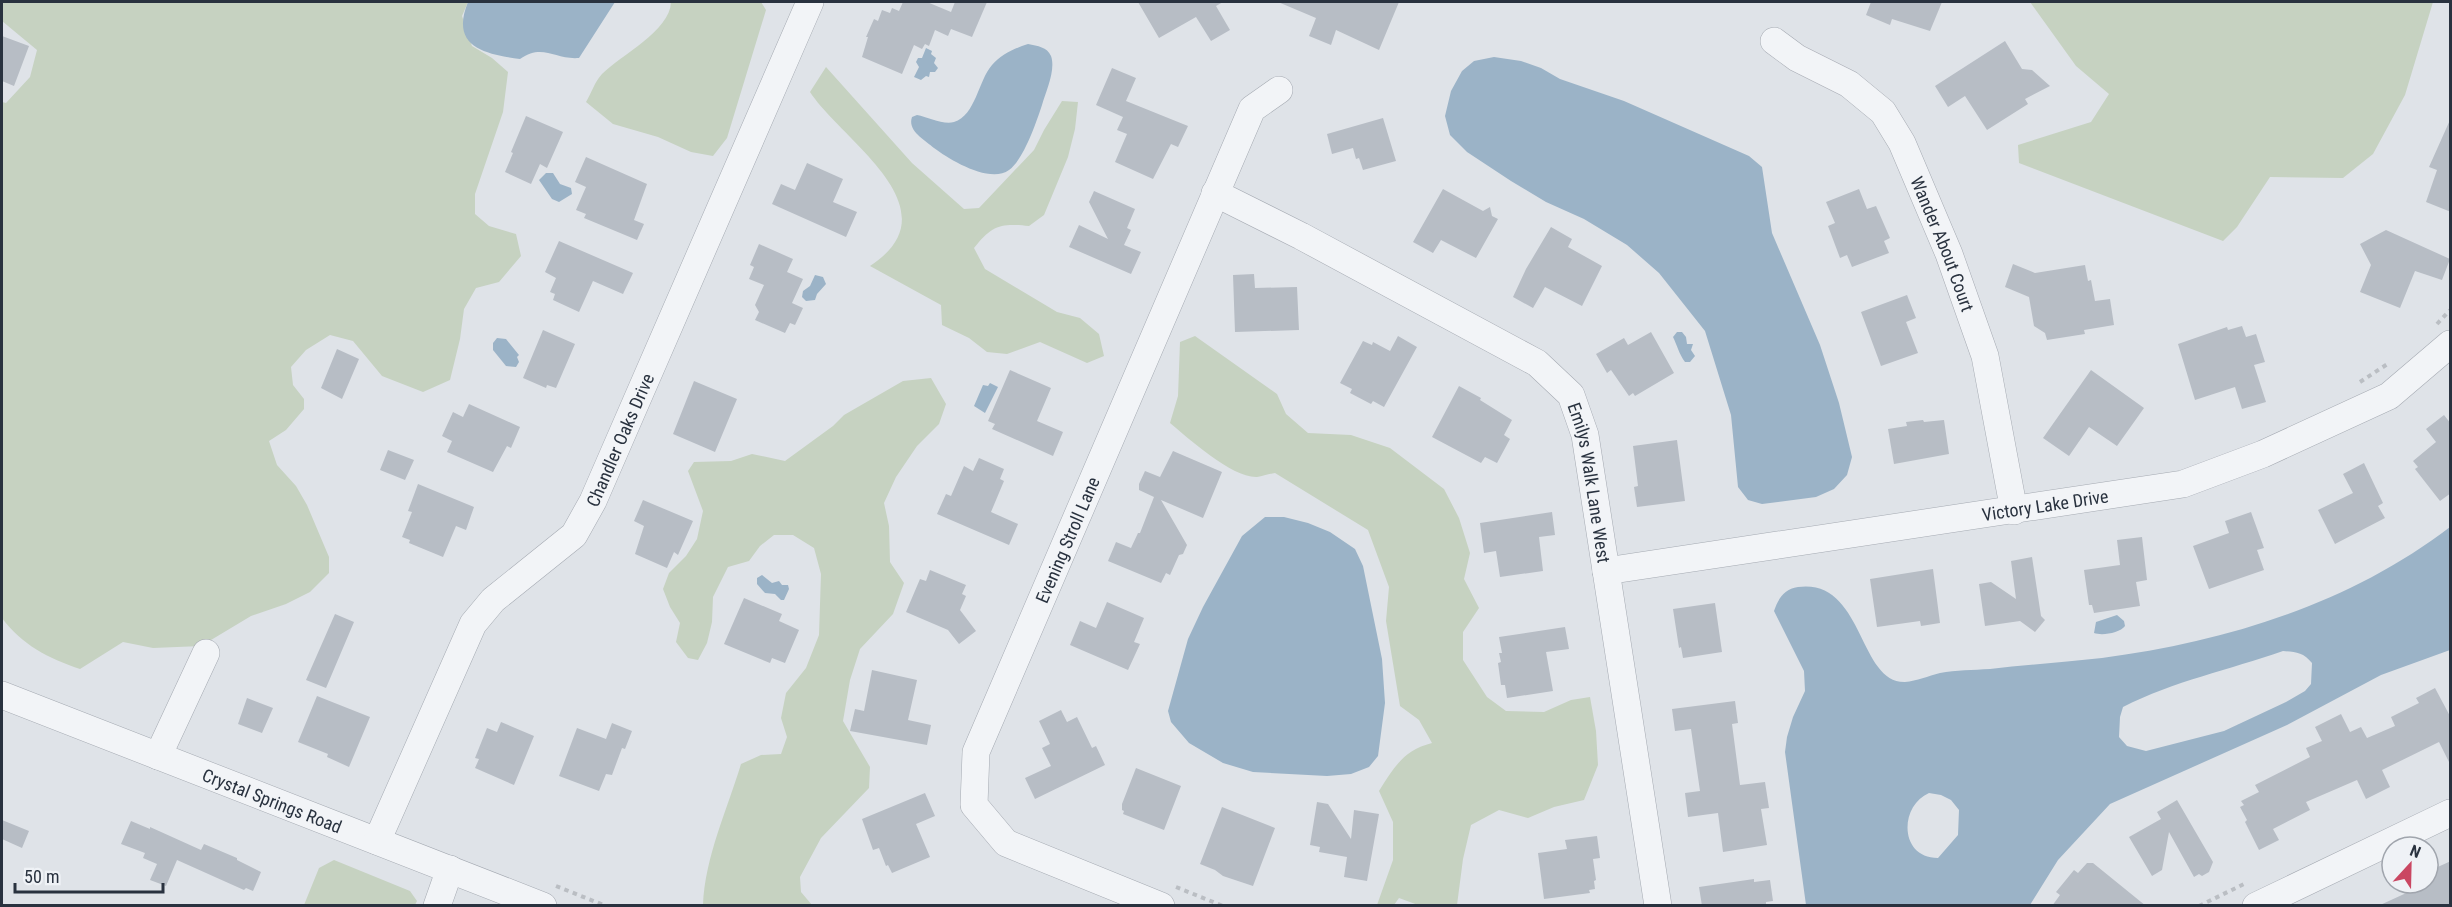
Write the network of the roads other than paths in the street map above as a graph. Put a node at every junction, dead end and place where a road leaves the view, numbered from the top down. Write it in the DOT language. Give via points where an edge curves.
graph roads {
  1 [pos="810,2"];
  2 [pos="1774,41"];
  3 [pos="1279,90"];
  4 [pos="1215,193"];
  5 [pos="2440,337"];
  6 [pos="2014,511"];
  7 [pos="1606,571"];
  8 [pos="206,653"];
  9 [pos="2,696"];
  10 [pos="158,756"];
  11 [pos="2451,813"];
  12 [pos="377,841"];
  13 [pos="450,869"];
  14 [pos="1166,895"];
  15 [pos="437,906"];
  16 [pos="543,906"];
  17 [pos="1658,906"];
  18 [pos="2256,906"];
  1 -- 12 [label="street, Chandler Oaks Drive" via="593,501 574,535 494,600 473,624"];
  2 -- 6 [label="street, Wander About Court" via="1797,58 1849,84 1883,112 1902,143 1949,254 1985,356"];
  3 -- 4 [label="street, Evening Stroll Lane" via="1252,109"];
  4 -- 7 [label="street, Emilys Walk Lane West" via="1537,363 1571,395 1585,435"];
  4 -- 14 [label="street, Evening Stroll Lane" via="976,752 974,805 1006,843"];
  5 -- 6 [label="street, Victory Lake Drive" via="2389,396 2263,454 2183,484"];
  6 -- 7 [label="street, Victory Lake Drive"];
  7 -- 17 [label="street, Emilys Walk Lane West"];
  8 -- 10 [label="street"];
  9 -- 10 [label="street, Crystal Springs Road"];
  10 -- 12 [label="street, Crystal Springs Road"];
  11 -- 18 [label="street"];
  12 -- 13 [label="street, Crystal Springs Road"];
  13 -- 15 [label="street"];
  13 -- 16 [label="street, Crystal Springs Road"];
}
